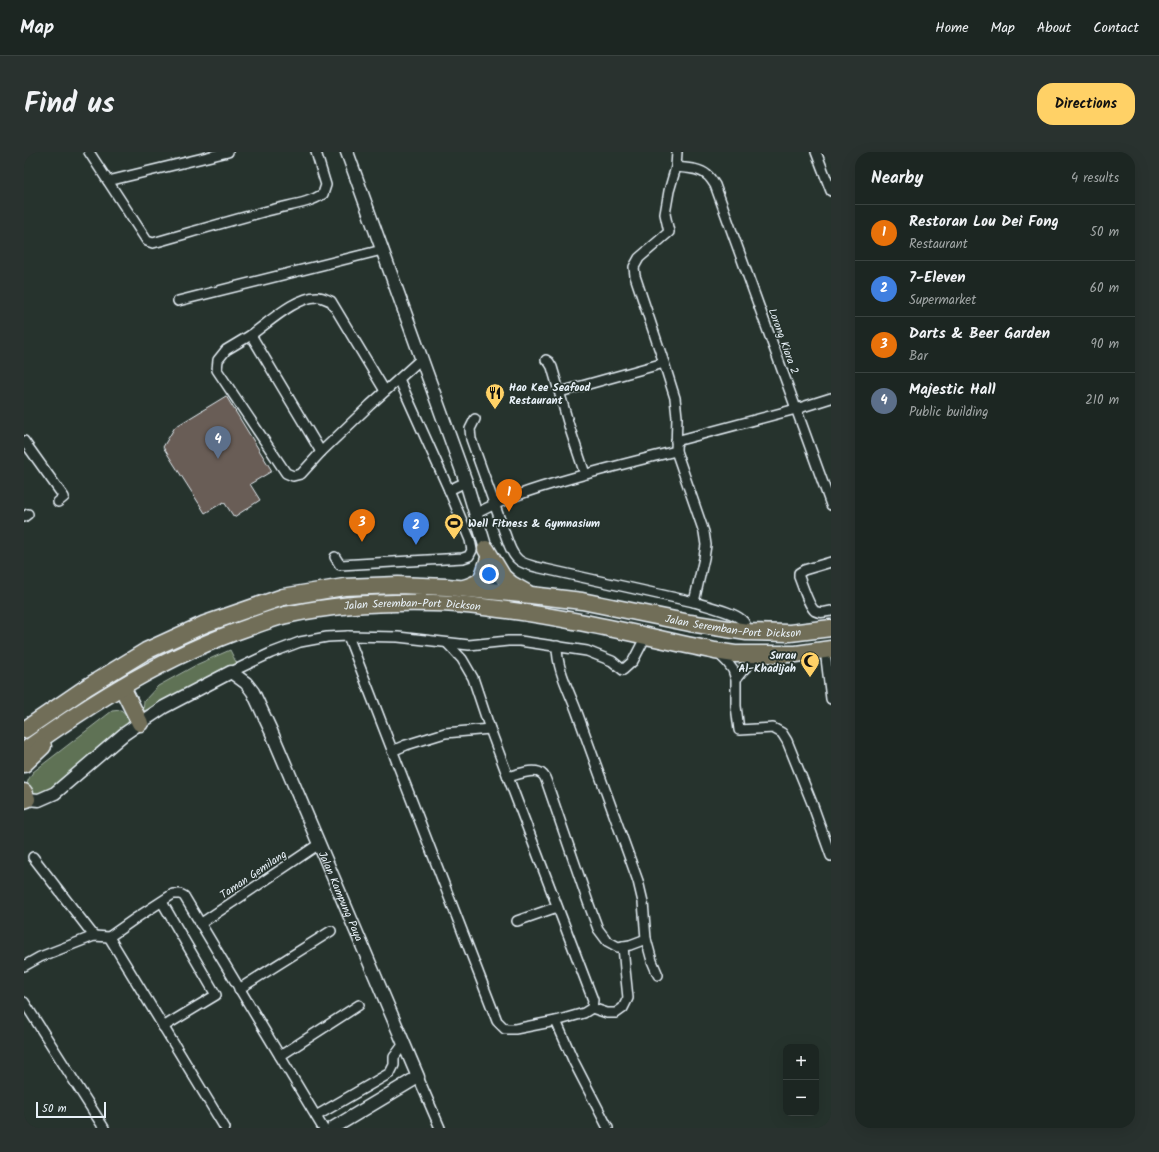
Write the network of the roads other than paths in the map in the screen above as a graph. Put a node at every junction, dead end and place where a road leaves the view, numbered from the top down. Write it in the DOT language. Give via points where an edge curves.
graph roads {
  1 [pos="89,152"];
  2 [pos="228,152"];
  3 [pos="316,152"];
  4 [pos="347,152"];
  5 [pos="677,152"];
  6 [pos="816,152"];
  7 [pos="676,167"];
  8 [pos="108,181"];
  9 [pos="831,191"];
  10 [pos="382,250"];
  11 [pos="178,301"];
  12 [pos="251,335"];
  13 [pos="421,359"];
  14 [pos="546,360"];
  15 [pos="664,363"];
  16 [pos="399,379"];
  17 [pos="385,392"];
  18 [pos="560,392"];
  19 [pos="831,398"];
  20 [pos="796,410"];
  21 [pos="475,419"];
  22 [pos="24,441"];
  23 [pos="676,441"];
  24 [pos="676,451"];
  25 [pos="321,452"];
  26 [pos="585,474"];
  27 [pos="466,482"];
  28 [pos="449,490"];
  29 [pos="58,502"];
  30 [pos="494,504"];
  31 [pos="831,505"];
  32 [pos="475,514"];
  33 [pos="487,555"];
  34 [pos="335,557"];
  35 [pos="831,562"];
  36 [pos="464,588"];
  37 [pos="493,591"];
  38 [pos="531,595"];
  39 [pos="694,602"];
  40 [pos="831,611"];
  41 [pos="595,625"];
  42 [pos="831,628"];
  43 [pos="747,632"];
  44 [pos="348,636"];
  45 [pos="646,636"];
  46 [pos="447,643"];
  47 [pos="556,646"];
  48 [pos="828,649"];
  49 [pos="715,651"];
  50 [pos="767,654"];
  51 [pos="231,672"];
  52 [pos="736,679"];
  53 [pos="122,687"];
  54 [pos="831,699"];
  55 [pos="54,709"];
  56 [pos="24,716"];
  57 [pos="140,723"];
  58 [pos="490,729"];
  59 [pos="24,730"];
  60 [pos="52,731"];
  61 [pos="24,750"];
  62 [pos="392,751"];
  63 [pos="24,764"];
  64 [pos="508,777"];
  65 [pos="25,797"];
  66 [pos="319,844"];
  67 [pos="831,856"];
  68 [pos="33,857"];
  69 [pos="162,902"];
  70 [pos="557,907"];
  71 [pos="517,921"];
  72 [pos="200,924"];
  73 [pos="331,931"];
  74 [pos="94,936"];
  75 [pos="109,937"];
  76 [pos="646,939"];
  77 [pos="623,946"];
  78 [pos="24,966"];
  79 [pos="658,975"];
  80 [pos="240,989"];
  81 [pos="24,1002"];
  82 [pos="359,1005"];
  83 [pos="592,1008"];
  84 [pos="556,1021"];
  85 [pos="163,1027"];
  86 [pos="404,1045"];
  87 [pos="280,1056"];
  88 [pos="418,1076"];
  89 [pos="316,1116"];
  90 [pos="104,1128"];
  91 [pos="225,1128"];
  92 [pos="323,1128"];
  93 [pos="333,1128"];
  94 [pos="440,1128"];
  95 [pos="608,1128"];
  1 -- 8 [label="street"];
  2 -- 8 [label="street"];
  3 -- 8 [label="street" via="326,185 323,194 317,198 153,243 147,241"];
  4 -- 10 [label="street"];
  5 -- 7 [label="street"];
  6 -- 9 [label="street"];
  7 -- 15 [label="street" via="665,214 669,232 639,258 634,267"];
  7 -- 20 [label="street, Lorong Kiara 2" via="701,172 715,185"];
  10 -- 11 [label="street"];
  10 -- 13 [label="street"];
  12 -- 17 [label="street" via="305,298 320,297 331,302"];
  12 -- 25 [label="street"];
  12 -- 25 [label="street" via="226,350 218,360 217,370 286,473 293,476 301,474"];
  13 -- 16 [label="street"];
  13 -- 27 [label="street"];
  14 -- 18 [label="street" via="552,367"];
  15 -- 18 [label="street"];
  15 -- 23 [label="street" via="675,398"];
  16 -- 17 [label="street"];
  16 -- 28 [label="street"];
  17 -- 25 [label="street"];
  18 -- 26 [label="street"];
  19 -- 20 [label="street"];
  20 -- 23 [label="street"];
  20 -- 31 [label="street, Lorong Kiara 2"];
  21 -- 30 [label="street" via="470,429 471,439"];
  22 -- 29 [label="street" via="64,497"];
  23 -- 24 [label="street"];
  24 -- 26 [label="street"];
  24 -- 39 [label="street" via="704,532 706,545"];
  26 -- 30 [label="street"];
  27 -- 28 [label="street"];
  27 -- 32 [label="street"];
  28 -- 34 [label="street" via="470,540 472,550 469,556 340,565"];
  30 -- 32 [label="street"];
  30 -- 39 [label="street" via="512,553 525,565"];
  32 -- 33 [label="street"];
  33 -- 36 [label="highway" via="482,579"];
  33 -- 37 [label="street"];
  33 -- 38 [label="highway" via="503,577"];
  35 -- 40 [label="street" via="799,573 812,608 816,612"];
  36 -- 37 [label="highway, Jalan Seremban-Port Dickson"];
  36 -- 55 [label="highway, Jalan Seremban-Port Dickson" via="398,585 344,587 283,597 205,624 146,652"];
  37 -- 38 [label="highway, Jalan Seremban-Port Dickson"];
  37 -- 41 [label="highway" via="496,597 504,602 565,613 584,618"];
  38 -- 43 [label="highway, Jalan Seremban-Port Dickson" via="582,601"];
  39 -- 43 [label="street" via="734,615 745,624"];
  41 -- 45 [label="highway, Jalan Seremban-Port Dickson"];
  41 -- 53 [label="highway, Jalan Seremban-Port Dickson" via="476,606 434,603 362,604 289,614 222,636 174,658"];
  42 -- 43 [label="highway, Jalan Seremban-Port Dickson" via="790,633"];
  44 -- 46 [label="street" via="398,637"];
  44 -- 51 [label="street" via="300,642"];
  44 -- 62 [label="street"];
  45 -- 47 [label="street" via="633,660 623,670 612,661 587,651"];
  45 -- 49 [label="highway, Jalan Seremban-Port Dickson"];
  46 -- 47 [label="street" via="469,645 520,641"];
  46 -- 58 [label="street" via="462,659 473,678"];
  47 -- 76 [label="street" via="562,677 638,881 643,902"];
  48 -- 50 [label="highway, Jalan Seremban-Port Dickson" via="796,654"];
  48 -- 54 [label="street"];
  49 -- 50 [label="highway, Jalan Seremban-Port Dickson"];
  49 -- 52 [label="street" via="733,670"];
  50 -- 52 [label="street" via="755,659"];
  51 -- 57 [label="street" via="164,707"];
  51 -- 66 [label="street, Jalan Kampung Paya" via="253,692"];
  52 -- 67 [label="street" via="739,730 773,728 782,733"];
  53 -- 57 [label="highway"];
  53 -- 60 [label="highway, Jalan Seremban-Port Dickson"];
  55 -- 56 [label="highway"];
  55 -- 59 [label="highway, Jalan Seremban-Port Dickson"];
  57 -- 65 [label="street" via="55,793 39,800"];
  58 -- 62 [label="street" via="445,733"];
  58 -- 64 [label="street"];
  60 -- 61 [label="highway, Jalan Seremban-Port Dickson"];
  60 -- 63 [label="highway" via="46,742"];
  62 -- 84 [label="street" via="497,1021 505,1029"];
  64 -- 70 [label="street"];
  64 -- 77 [label="street" via="530,771 538,771 543,775 598,929 607,941 618,947"];
  66 -- 72 [label="street, Taman Gemilang"];
  66 -- 86 [label="street, Jalan Kampung Paya"];
  68 -- 74 [label="street"];
  69 -- 72 [label="street" via="176,893 184,896"];
  69 -- 75 [label="street"];
  69 -- 85 [label="street" via="216,995"];
  70 -- 71 [label="street"];
  70 -- 83 [label="street" via="593,1000"];
  72 -- 80 [label="street"];
  73 -- 80 [label="street"];
  74 -- 75 [label="street"];
  74 -- 78 [label="street"];
  75 -- 85 [label="street"];
  76 -- 77 [label="street"];
  76 -- 79 [label="street"];
  77 -- 83 [label="street" via="628,998 623,1008 616,1013 607,1013"];
  80 -- 87 [label="street"];
  81 -- 90 [label="street"];
  82 -- 87 [label="street"];
  83 -- 84 [label="street"];
  84 -- 95 [label="street"];
  85 -- 91 [label="street"];
  86 -- 88 [label="street, Jalan Kampung Paya"];
  86 -- 89 [label="street" via="394,1057 390,1073"];
  87 -- 89 [label="street"];
  88 -- 93 [label="street"];
  88 -- 94 [label="street, Jalan Kampung Paya"];
  89 -- 92 [label="street"];
}
